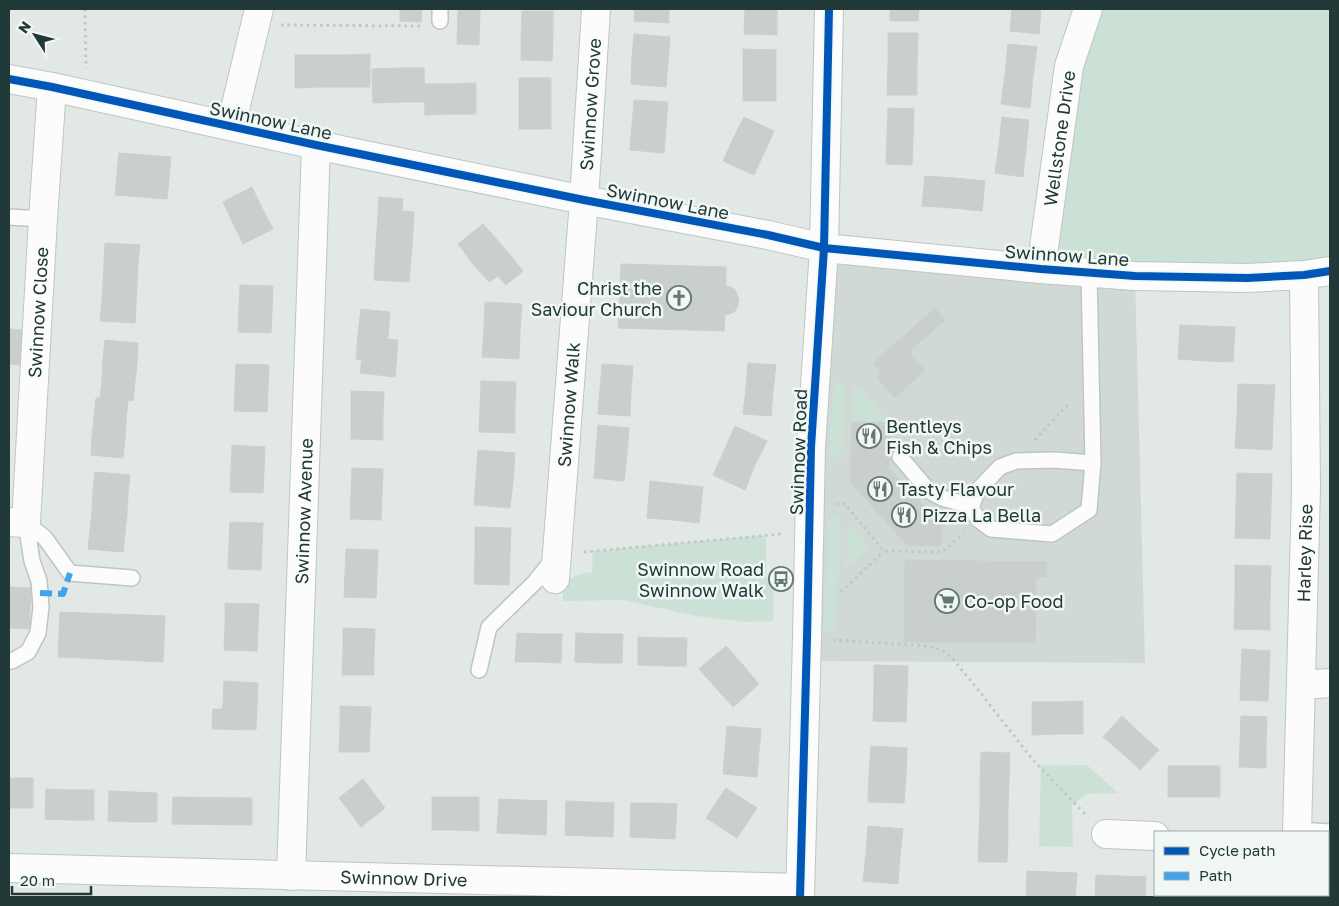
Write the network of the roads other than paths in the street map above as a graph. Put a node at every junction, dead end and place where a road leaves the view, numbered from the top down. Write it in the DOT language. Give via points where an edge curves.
graph roads {
  1 [pos="596,9"];
  2 [pos="829,9"];
  3 [pos="1088,9"];
  4 [pos="257,17"];
  5 [pos="9,79"];
  6 [pos="52,86"];
  7 [pos="231,126"];
  8 [pos="316,145"];
  9 [pos="584,200"];
  10 [pos="9,217"];
  11 [pos="43,219"];
  12 [pos="824,248"];
  13 [pos="1041,269"];
  14 [pos="1330,271"];
  15 [pos="1089,273"];
  16 [pos="1304,275"];
  17 [pos="900,457"];
  18 [pos="1093,463"];
  19 [pos="972,506"];
  20 [pos="17,523"];
  21 [pos="556,567"];
  22 [pos="132,578"];
  23 [pos="9,661"];
  24 [pos="479,670"];
  25 [pos="1330,683"];
  26 [pos="1302,685"];
  27 [pos="1297,831"];
  28 [pos="1106,834"];
  29 [pos="1154,836"];
  30 [pos="9,868"];
  31 [pos="291,876"];
  32 [pos="800,893"];
  1 -- 9 [label="street, Swinnow Grove"];
  2 -- 12 [label="street, Swinnow Road"];
  3 -- 13 [label="street, Wellstone Drive" via="1069,66"];
  4 -- 7 [label="street"];
  5 -- 6 [label="street, Swinnow Lane"];
  6 -- 7 [label="street, Swinnow Lane"];
  6 -- 11 [label="street, Swinnow Close"];
  7 -- 8 [label="street, Swinnow Lane"];
  8 -- 9 [label="street, Swinnow Lane"];
  8 -- 31 [label="street, Swinnow Avenue"];
  9 -- 12 [label="street, Swinnow Lane"];
  9 -- 21 [label="street, Swinnow Walk"];
  10 -- 11 [label="lane"];
  11 -- 20 [label="street, Swinnow Close"];
  12 -- 13 [label="street, Swinnow Lane"];
  12 -- 32 [label="street, Swinnow Road" via="811,447"];
  13 -- 15 [label="street, Swinnow Lane"];
  14 -- 16 [label="street, Swinnow Lane"];
  15 -- 16 [label="street, Swinnow Lane" via="1247,278"];
  15 -- 18 [label="lane"];
  16 -- 26 [label="street, Harley Rise" via="1306,489"];
  17 -- 19 [label="lane" via="929,491"];
  18 -- 19 [label="lane" via="1016,461 1000,467 976,491"];
  18 -- 19 [label="lane" via="1089,510 1052,534 991,529 979,520"];
  20 -- 22 [label="lane" via="45,538 70,573"];
  20 -- 23 [label="lane" via="39,581 42,607 38,633 28,652"];
  21 -- 24 [label="lane" via="535,582 489,628"];
  25 -- 26 [label="street"];
  26 -- 27 [label="street, Harley Rise"];
  28 -- 29 [label="street"];
  30 -- 31 [label="street, Swinnow Drive"];
  31 -- 32 [label="street, Swinnow Drive"];
}
